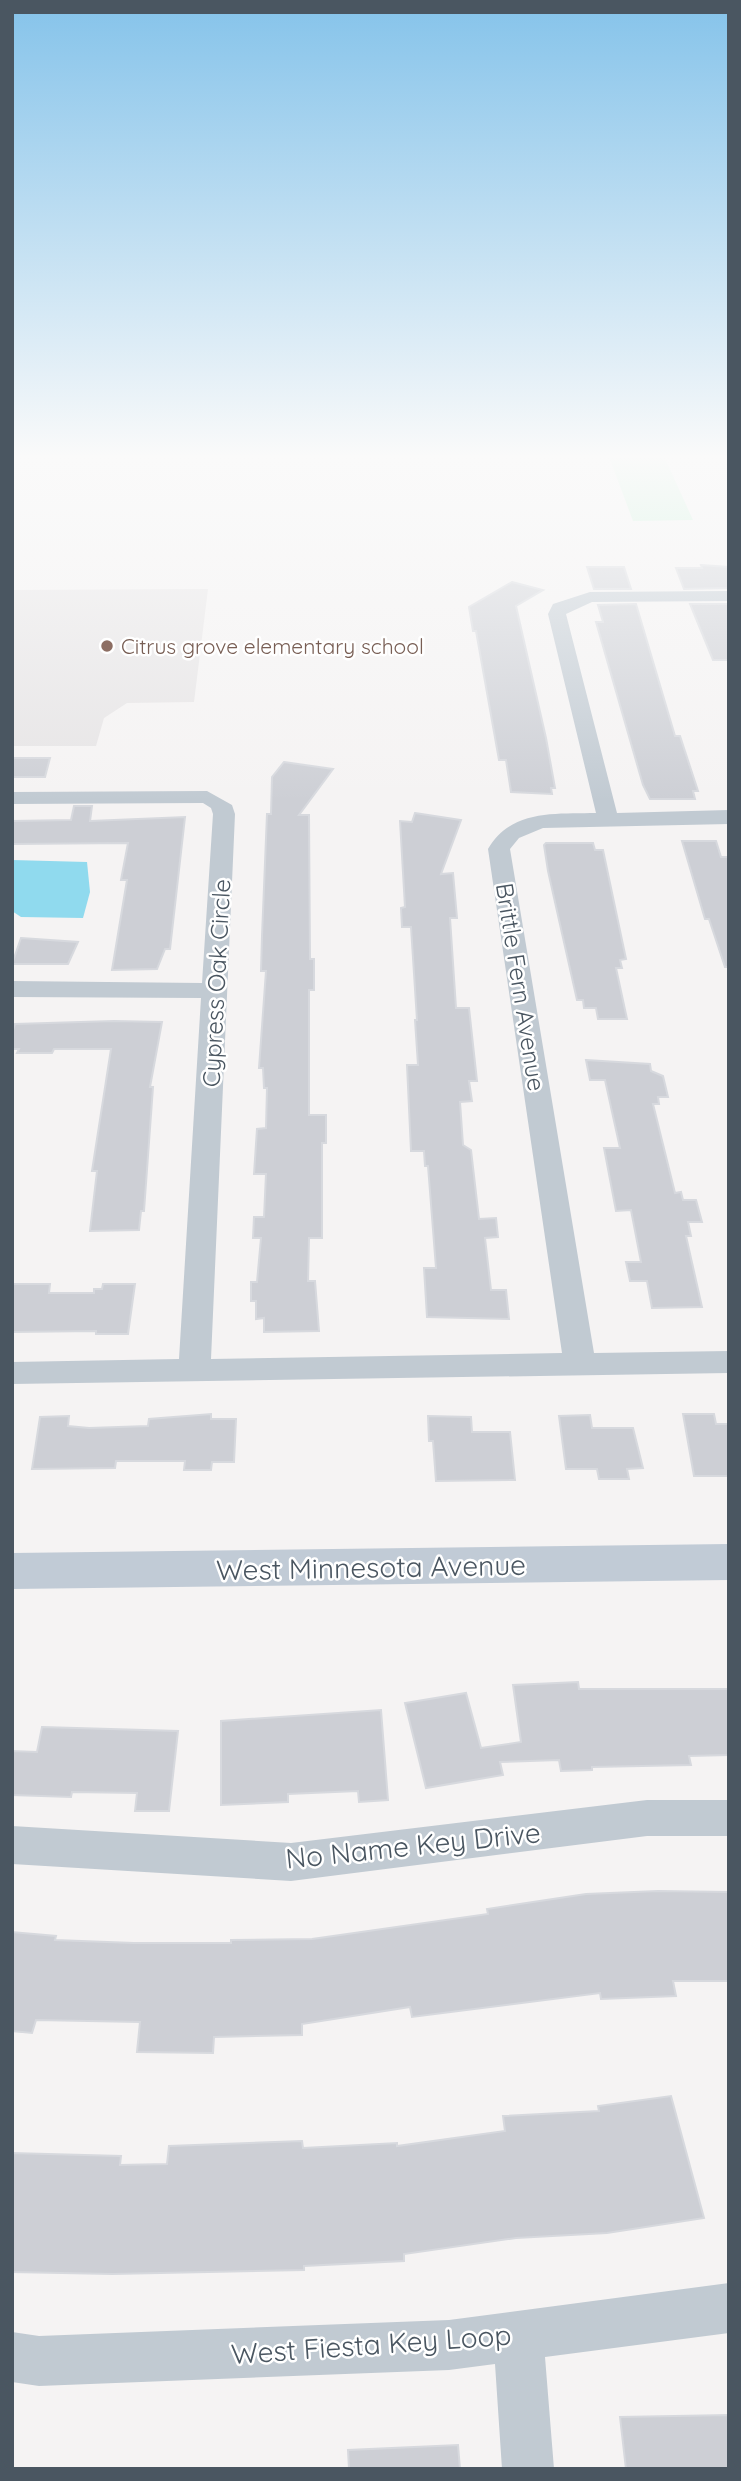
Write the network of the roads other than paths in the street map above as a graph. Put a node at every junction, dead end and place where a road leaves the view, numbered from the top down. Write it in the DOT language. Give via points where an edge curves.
graph roads {
  1 [pos="729,596"];
  2 [pos="12,797"];
  3 [pos="729,817"];
  4 [pos="608,818"];
  5 [pos="12,989"];
  6 [pos="216,991"];
  7 [pos="729,1362"];
  8 [pos="580,1364"];
  9 [pos="194,1371"];
  10 [pos="12,1373"];
  11 [pos="729,1562"];
  12 [pos="12,1571"];
  13 [pos="729,1818"];
  14 [pos="12,1845"];
  15 [pos="729,2308"];
  16 [pos="519,2336"];
  17 [pos="12,2357"];
  18 [pos="528,2469"];
  1 -- 4 [label="street" via="590,597 559,608"];
  2 -- 6 [label="street, Cypress Oak Circle" via="207,797 221,805"];
  3 -- 4 [label="street, Brittle Fern Avenue"];
  4 -- 8 [label="street, Brittle Fern Avenue" via="533,823 505,836 499,849"];
  5 -- 6 [label="street"];
  6 -- 9 [label="street, Cypress Oak Circle"];
  7 -- 8 [label="street"];
  8 -- 9 [label="street"];
  9 -- 10 [label="street"];
  11 -- 12 [label="street, West Minnesota Avenue"];
  13 -- 14 [label="street, No Name Key Drive" via="647,1818 291,1862"];
  15 -- 16 [label="street, West Fiesta Key Loop"];
  16 -- 17 [label="street, West Fiesta Key Loop" via="449,2345 39,2361"];
  16 -- 18 [label="street"];
}
